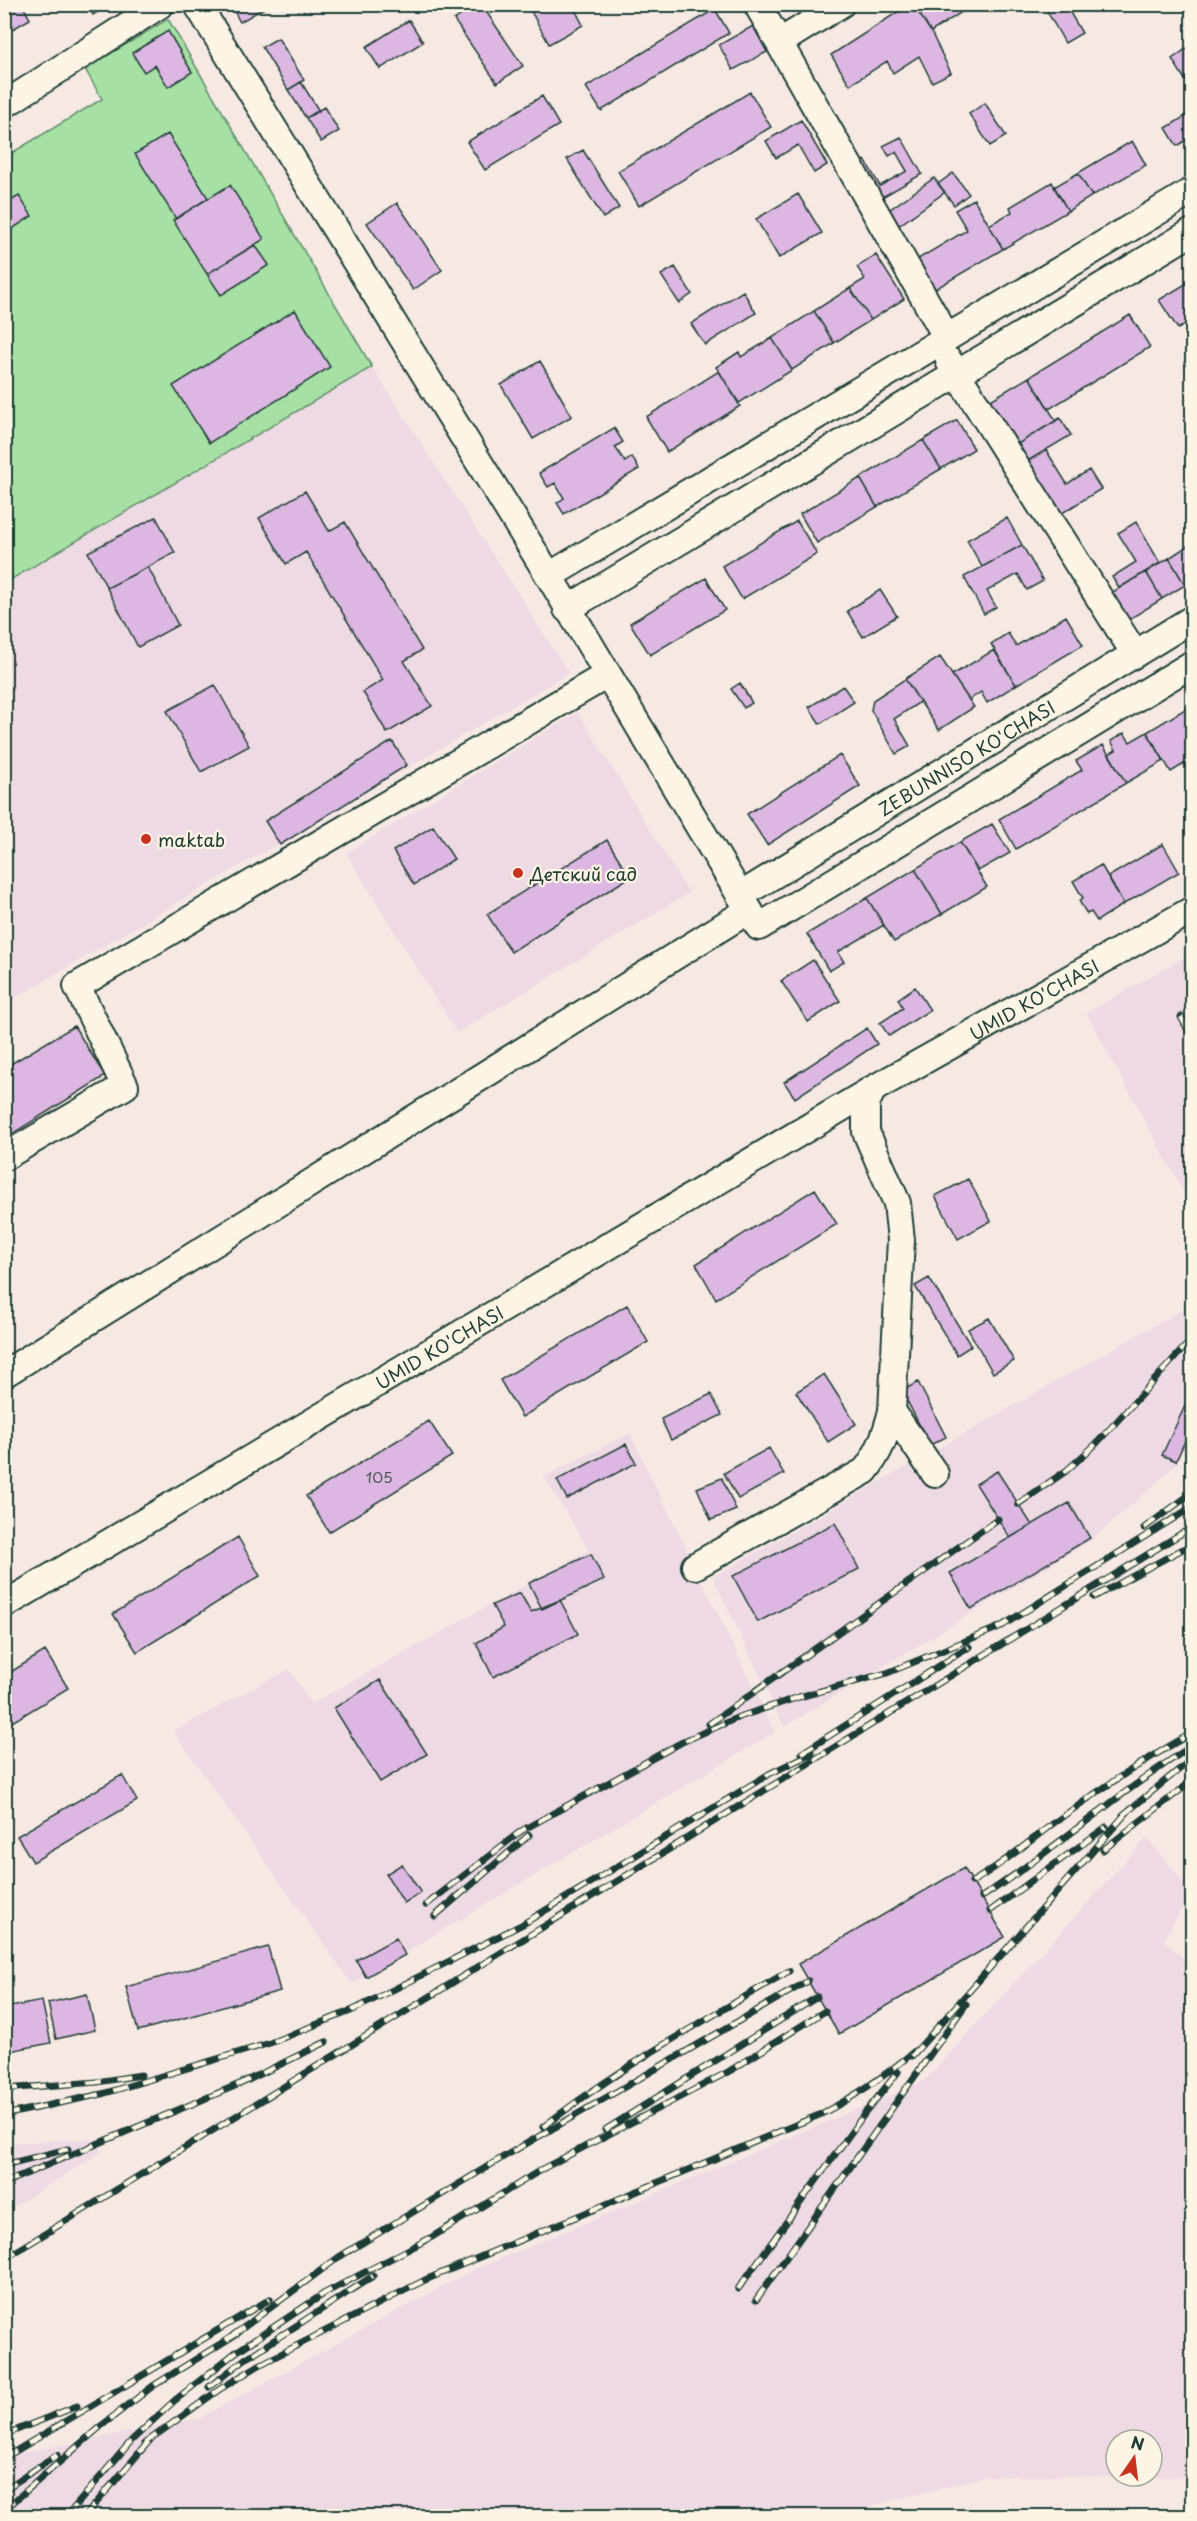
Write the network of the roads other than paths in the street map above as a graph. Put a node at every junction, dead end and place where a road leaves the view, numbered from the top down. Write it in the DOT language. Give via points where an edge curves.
graph roads {
  1 [pos="161,4"];
  2 [pos="196,4"];
  3 [pos="757,4"];
  4 [pos="841,4"];
  5 [pos="780,42"];
  6 [pos="4,105"];
  7 [pos="1189,195"];
  8 [pos="1192,232"];
  9 [pos="943,340"];
  10 [pos="957,375"];
  11 [pos="549,576"];
  12 [pos="567,609"];
  13 [pos="1192,619"];
  14 [pos="1135,654"];
  15 [pos="1192,664"];
  16 [pos="607,675"];
  17 [pos="745,902"];
  18 [pos="1192,910"];
  19 [pos="873,1089"];
  20 [pos="4,1157"];
  21 [pos="4,1374"];
  22 [pos="892,1411"];
  23 [pos="935,1474"];
  24 [pos="695,1566"];
  25 [pos="4,1605"];
  1 -- 6 [label="street"];
  2 -- 11 [label="street"];
  3 -- 5 [label="street"];
  4 -- 5 [label="street"];
  5 -- 9 [label="street"];
  7 -- 9 [label="street"];
  8 -- 10 [label="street"];
  9 -- 10 [label="street"];
  9 -- 11 [label="street"];
  10 -- 12 [label="street"];
  10 -- 14 [label="street"];
  11 -- 12 [label="street"];
  12 -- 16 [label="street"];
  13 -- 14 [label="street, ZEBUNNISO KO'CHASI"];
  14 -- 17 [label="street, ZEBUNNISO KO'CHASI"];
  15 -- 17 [label="street, ZEBUNNISO KO'CHASI" via="759,927"];
  16 -- 17 [label="street"];
  16 -- 20 [label="street" via="77,986 125,1086"];
  17 -- 21 [label="street"];
  18 -- 19 [label="street, UMID KO'CHASI"];
  19 -- 22 [label="street" via="866,1103 866,1132 897,1203 901,1240"];
  19 -- 25 [label="street, UMID KO'CHASI"];
  22 -- 23 [label="street"];
  22 -- 24 [label="street" via="882,1446 865,1471"];
}
